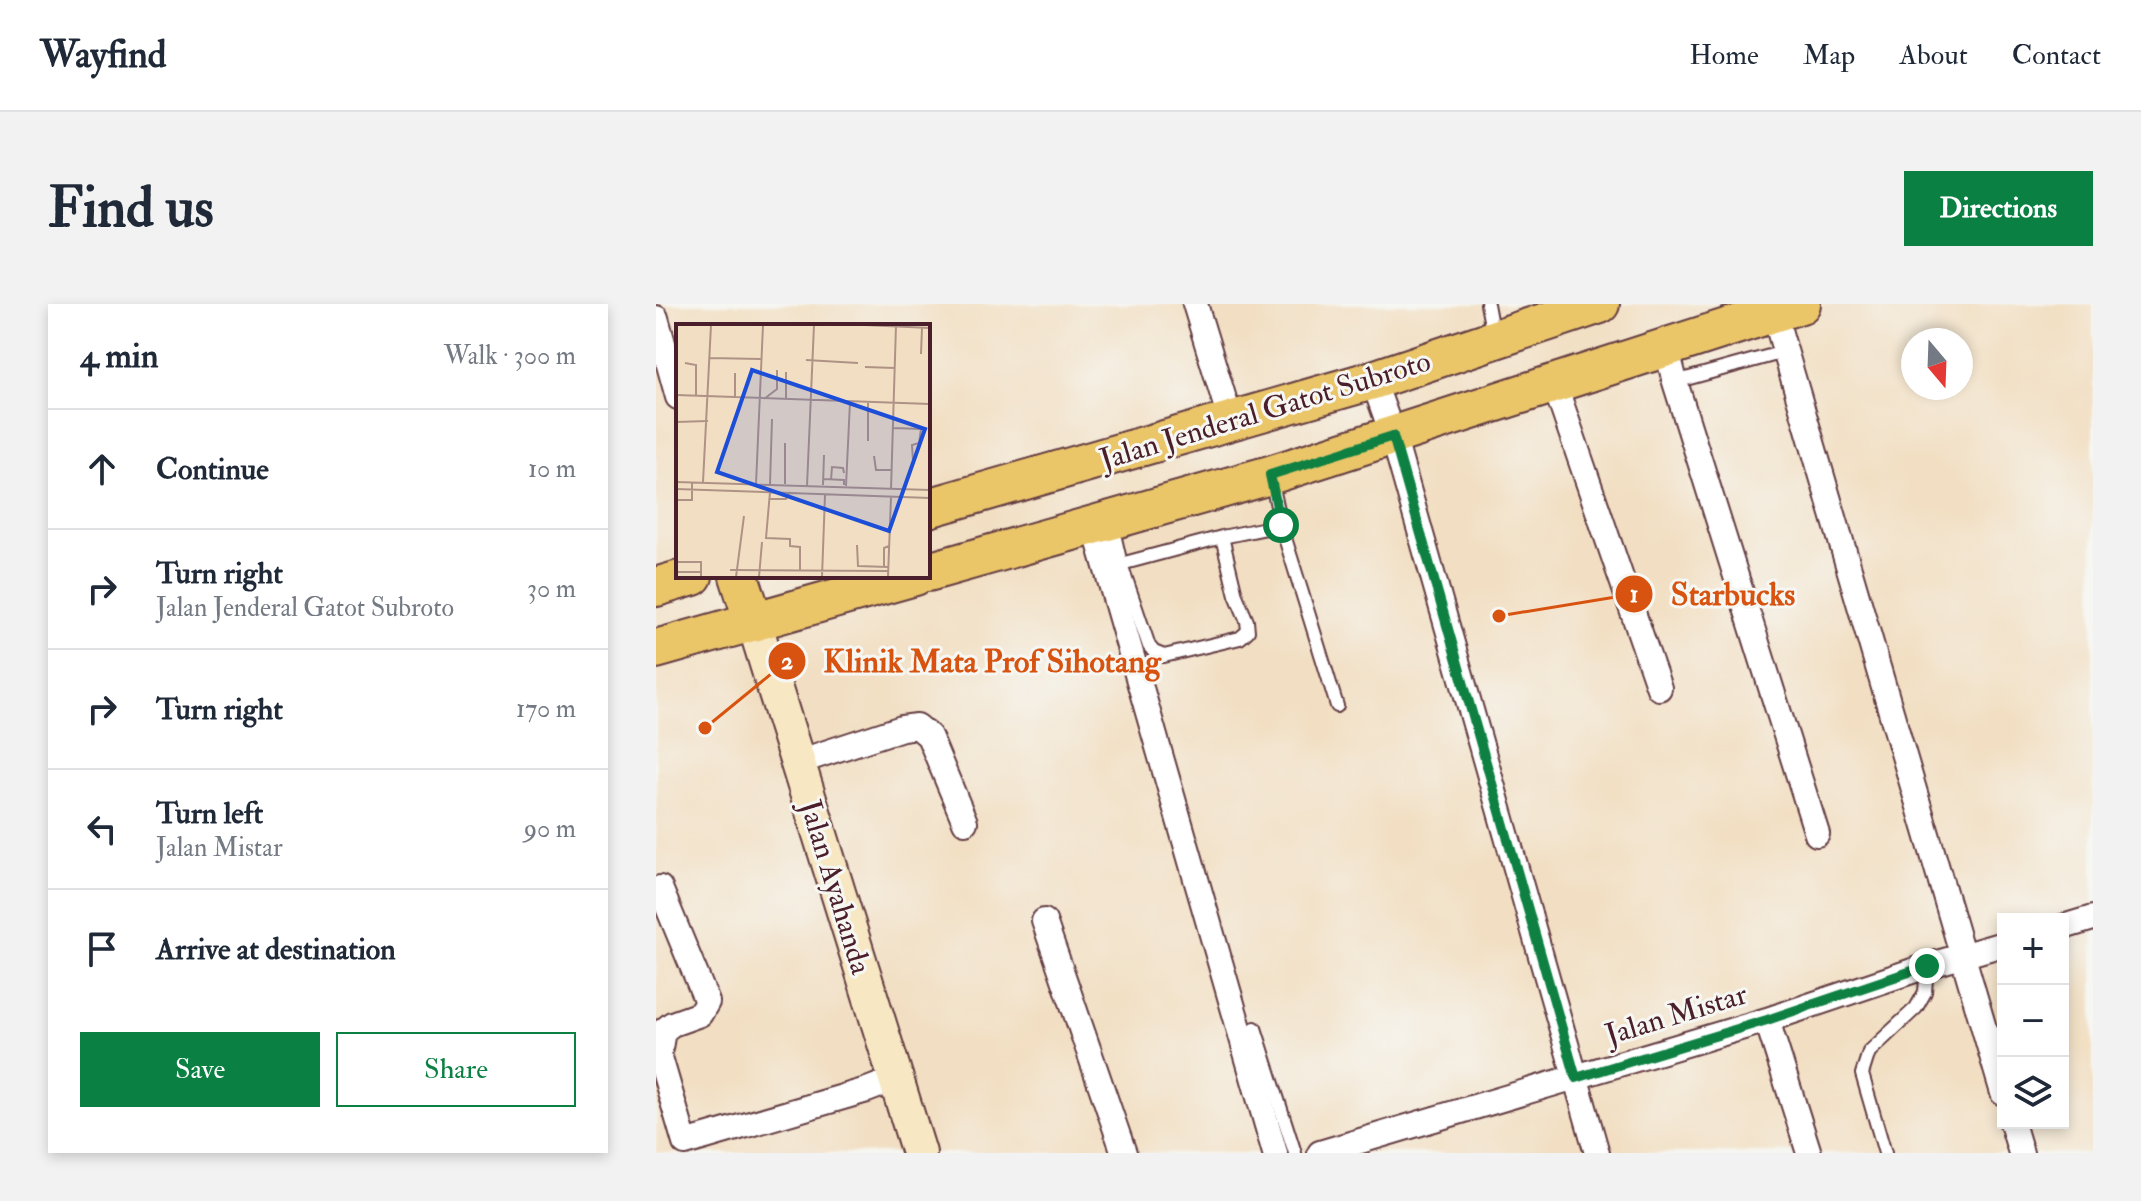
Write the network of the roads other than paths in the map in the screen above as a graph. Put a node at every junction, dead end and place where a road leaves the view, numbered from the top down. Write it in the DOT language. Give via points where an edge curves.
graph roads {
  1 [pos="1195,304"];
  2 [pos="1600,304"];
  3 [pos="1787,308"];
  4 [pos="656,318"];
  5 [pos="1490,322"];
  6 [pos="1773,355"];
  7 [pos="1671,364"];
  8 [pos="1373,380"];
  9 [pos="1554,383"];
  10 [pos="676,390"];
  11 [pos="1231,422"];
  12 [pos="1393,436"];
  13 [pos="1270,475"];
  14 [pos="930,507"];
  15 [pos="1102,523"];
  16 [pos="1281,525"];
  17 [pos="1222,537"];
  18 [pos="1121,564"];
  19 [pos="930,571"];
  20 [pos="686,578"];
  21 [pos="740,578"];
  22 [pos="908,578"];
  23 [pos="656,587"];
  24 [pos="754,622"];
  25 [pos="656,649"];
  26 [pos="1659,688"];
  27 [pos="1337,706"];
  28 [pos="798,762"];
  29 [pos="965,822"];
  30 [pos="1817,834"];
  31 [pos="660,888"];
  32 [pos="2093,918"];
  33 [pos="1044,921"];
  34 [pos="2069,925"];
  35 [pos="1997,946"];
  36 [pos="1962,956"];
  37 [pos="1927,966"];
  38 [pos="1767,1020"];
  39 [pos="1255,1028"];
  40 [pos="1997,1073"];
  41 [pos="1576,1078"];
  42 [pos="896,1079"];
  43 [pos="2014,1129"];
  44 [pos="919,1153"];
  45 [pos="1124,1153"];
  46 [pos="1275,1153"];
  47 [pos="1295,1153"];
  48 [pos="1320,1153"];
  49 [pos="1597,1153"];
  50 [pos="1809,1153"];
  51 [pos="1885,1153"];
  52 [pos="2021,1153"];
  1 -- 11 [label="street"];
  2 -- 5 [label="main road, Jalan Jenderal Gatot Subroto"];
  3 -- 7 [label="main road, Jalan Jenderal Gatot Subroto"];
  3 -- 36 [label="street"];
  4 -- 10 [label="street"];
  5 -- 8 [label="main road, Jalan Jenderal Gatot Subroto"];
  6 -- 7 [label="lane"];
  7 -- 9 [label="main road, Jalan Jenderal Gatot Subroto"];
  7 -- 30 [label="street"];
  8 -- 11 [label="main road, Jalan Jenderal Gatot Subroto"];
  8 -- 12 [label="street"];
  9 -- 12 [label="main road, Jalan Jenderal Gatot Subroto"];
  9 -- 26 [label="street"];
  11 -- 14 [label="main road, Jalan Jenderal Gatot Subroto"];
  12 -- 13 [label="main road, Jalan Jenderal Gatot Subroto"];
  12 -- 41 [label="street"];
  13 -- 15 [label="main road, Jalan Jenderal Gatot Subroto"];
  13 -- 16 [label="lane"];
  15 -- 18 [label="lane"];
  15 -- 19 [label="main road, Jalan Jenderal Gatot Subroto"];
  15 -- 46 [label="street"];
  16 -- 17 [label="lane"];
  16 -- 27 [label="lane"];
  17 -- 18 [label="lane"];
  17 -- 18 [label="lane" via="1247,621 1248,631 1240,638 1164,656 1154,652"];
  20 -- 23 [label="main road"];
  21 -- 24 [label="main road"];
  22 -- 24 [label="main road"];
  24 -- 25 [label="main road"];
  24 -- 28 [label="street, Jalan Ayahanda"];
  28 -- 29 [label="street" via="917,726 929,736"];
  28 -- 42 [label="street, Jalan Ayahanda"];
  31 -- 42 [label="street" via="707,1002 700,1014 663,1031 659,1054 685,1143"];
  32 -- 34 [label="street"];
  33 -- 45 [label="street"];
  35 -- 36 [label="street, Jalan Mistar"];
  36 -- 37 [label="street, Jalan Mistar"];
  36 -- 40 [label="street"];
  37 -- 38 [label="street, Jalan Mistar"];
  37 -- 51 [label="lane" via="1921,1000 1869,1052 1862,1074"];
  38 -- 41 [label="street, Jalan Mistar"];
  38 -- 50 [label="street"];
  39 -- 47 [label="lane"];
  41 -- 48 [label="street, Jalan Mistar"];
  41 -- 49 [label="street"];
  42 -- 44 [label="street, Jalan Ayahanda"];
  43 -- 52 [label="street"];
}
